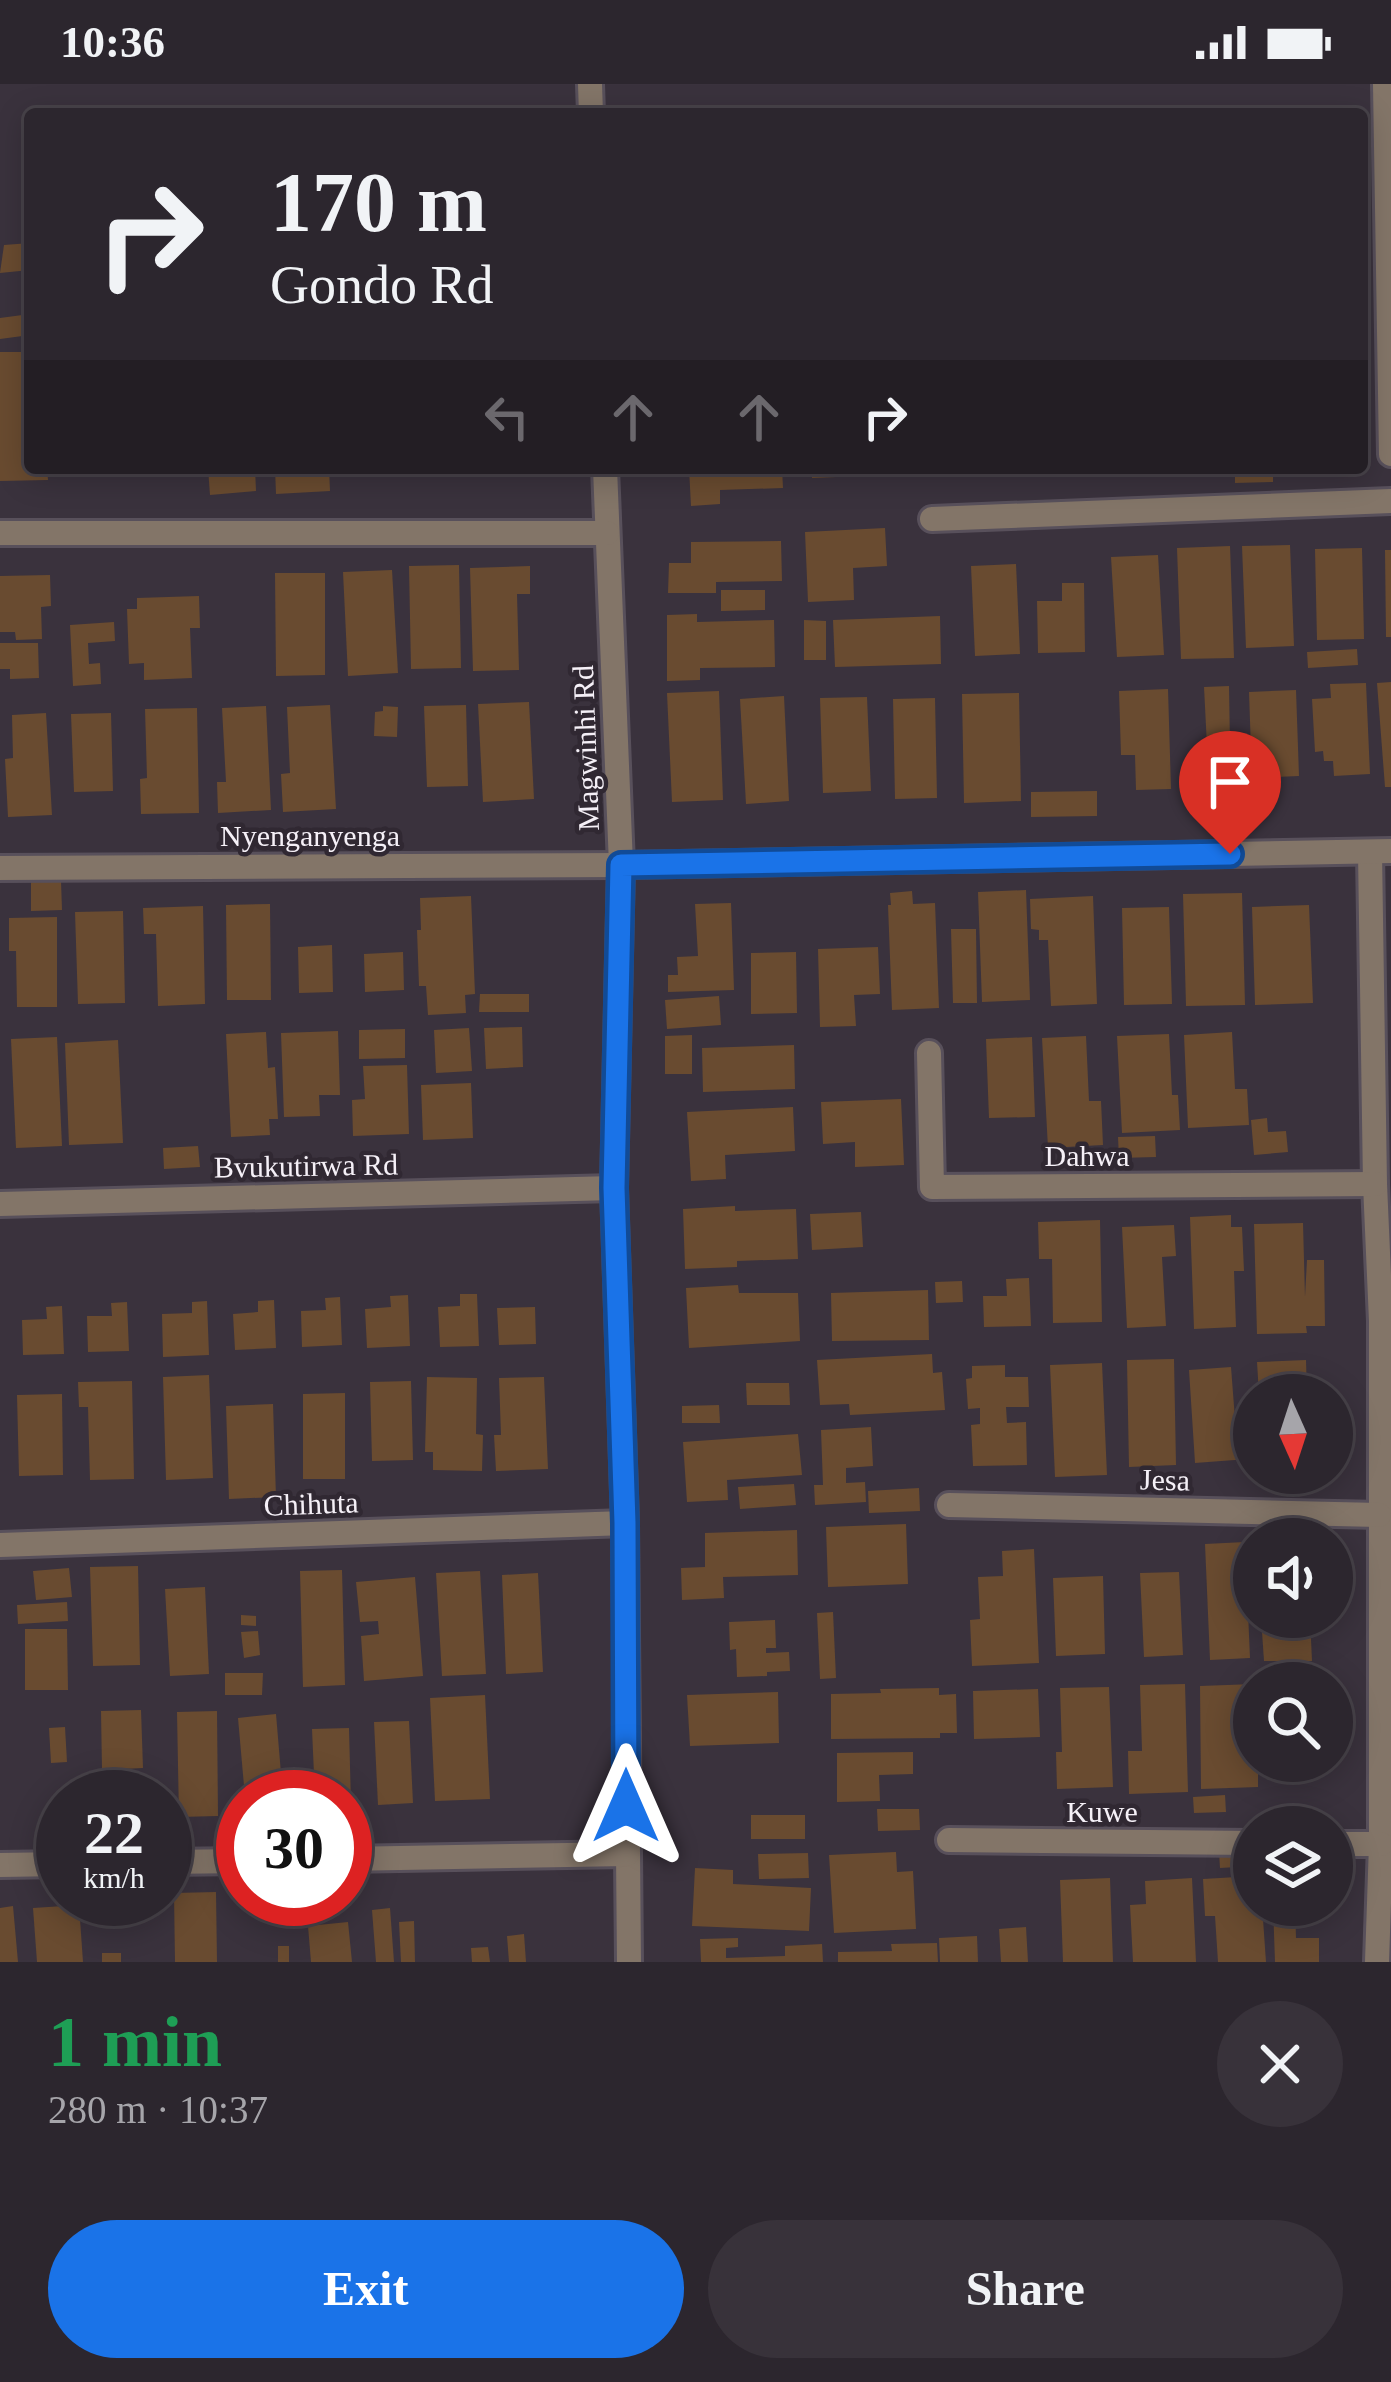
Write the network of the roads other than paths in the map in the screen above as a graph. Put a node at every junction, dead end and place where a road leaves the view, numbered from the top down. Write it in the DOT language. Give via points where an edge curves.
graph roads {
  1 [pos="1385,84"];
  2 [pos="1391,454"];
  3 [pos="605,474"];
  4 [pos="1391,501"];
  5 [pos="932,519"];
  6 [pos="0,533"];
  7 [pos="608,533"];
  8 [pos="1381,852"];
  9 [pos="621,865"];
  10 [pos="0,868"];
  11 [pos="929,1053"];
  12 [pos="1375,1184"];
  13 [pos="614,1188"];
  14 [pos="0,1204"];
  15 [pos="950,1505"];
  16 [pos="1379,1515"];
  17 [pos="625,1523"];
  18 [pos="0,1545"];
  19 [pos="949,1840"];
  20 [pos="1233,1843"];
  21 [pos="1353,1844"];
  22 [pos="1381,1844"];
  23 [pos="627,1854"];
  24 [pos="372,1859"];
  25 [pos="36,1864"];
  26 [pos="0,1865"];
  27 [pos="628,1962"];
  28 [pos="1377,1962"];
  1 -- 2 [label="street"];
  3 -- 7 [label="street, Magwinhi Rd"];
  4 -- 5 [label="street"];
  6 -- 7 [label="street"];
  7 -- 9 [label="street, Magwinhi Rd"];
  8 -- 9 [label="street, Nyenganyenga"];
  8 -- 12 [label="street"];
  9 -- 10 [label="street, Nyenganyenga"];
  9 -- 13 [label="street, Magwinhi Rd"];
  11 -- 12 [label="street, Dahwa" via="932,1187"];
  12 -- 16 [label="street"];
  13 -- 14 [label="street, Bvukutirwa Rd"];
  13 -- 17 [label="street, Magwinhi Rd"];
  15 -- 16 [label="street, Jesa"];
  16 -- 22 [label="street"];
  17 -- 18 [label="street, Chihuta"];
  17 -- 23 [label="street, Magwinhi Rd"];
  19 -- 20 [label="street, Kuwe"];
  21 -- 22 [label="street"];
  22 -- 28 [label="street"];
  23 -- 24 [label="street"];
  23 -- 27 [label="street, Magwinhi Rd"];
  25 -- 26 [label="street"];
}
